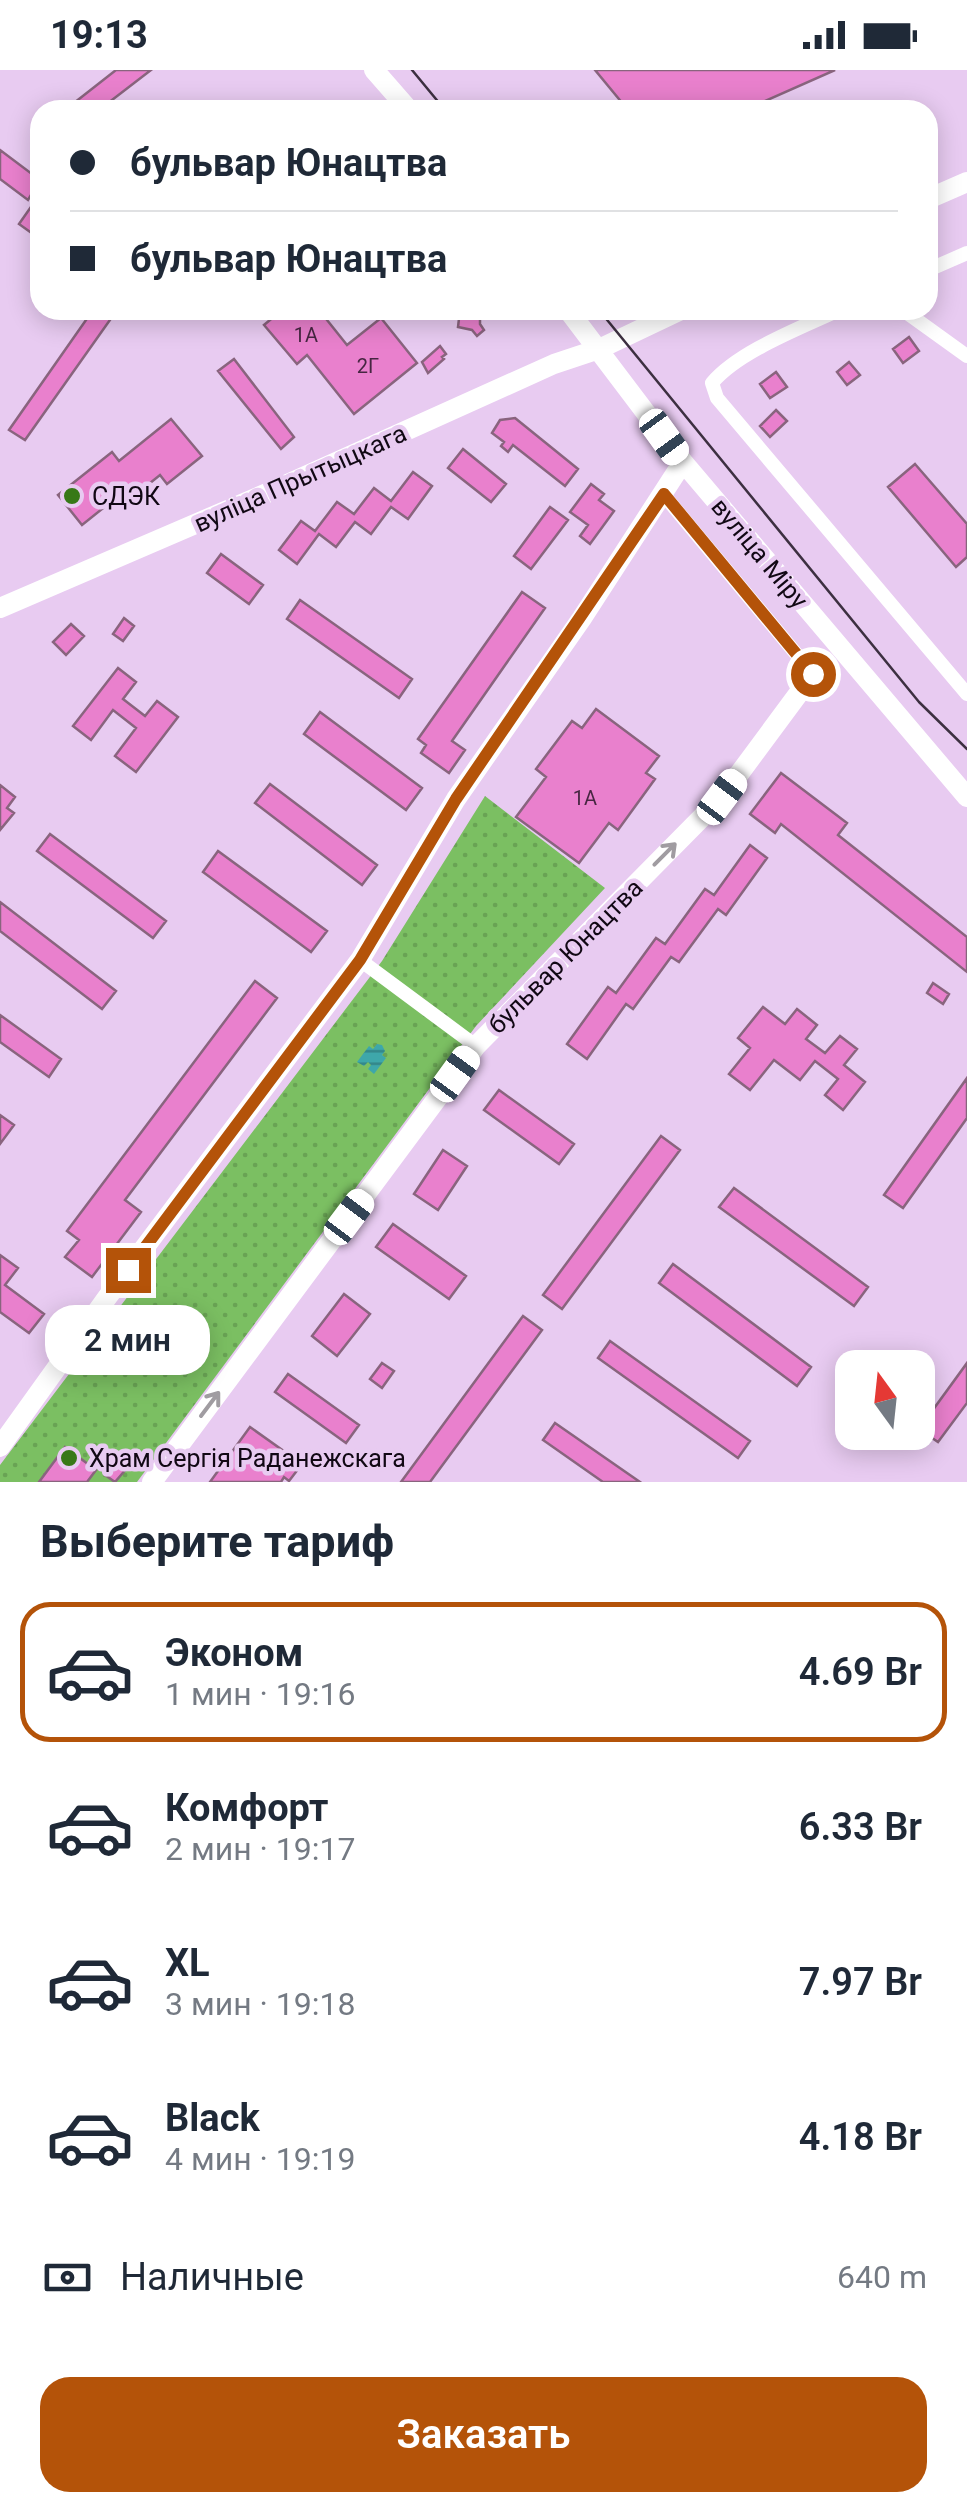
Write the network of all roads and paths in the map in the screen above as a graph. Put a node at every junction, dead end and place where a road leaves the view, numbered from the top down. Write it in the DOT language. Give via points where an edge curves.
graph roads {
  1 [pos="374,70"];
  2 [pos="400,100"];
  3 [pos="967,182"];
  4 [pos="938,195"];
  5 [pos="967,253"];
  6 [pos="938,266"];
  7 [pos="576,320"];
  8 [pos="659,320"];
  9 [pos="820,320"];
  10 [pos="916,320"];
  11 [pos="599,349"];
  12 [pos="967,356"];
  13 [pos="683,462"];
  14 [pos="664,494"];
  15 [pos="0,608"];
  16 [pos="813,674"];
  17 [pos="967,694"];
  18 [pos="967,797"];
  19 [pos="360,960"];
  20 [pos="476,1046"];
  21 [pos="0,1447"];
  22 [pos="152,1482"];
  1 -- 2 [label="street"];
  3 -- 4 [label="street"];
  5 -- 6 [label="street"];
  7 -- 11 [label="street, вуліца Міру"];
  8 -- 11 [label="street, вуліца Прытыцкага"];
  9 -- 17 [label="street" via="722,372 712,383 717,398"];
  10 -- 12 [label="street"];
  11 -- 13 [label="street, вуліца Міру"];
  11 -- 15 [label="street, вуліца Прытыцкага"];
  13 -- 14 [label="street"];
  13 -- 18 [label="street, вуліца Міру"];
  14 -- 16 [label="street, бульвар Юнацтва"];
  14 -- 19 [label="street" via="456,799"];
  20 -- 16 [label="street, бульвар Юнацтва, one-way" via="722,797"];
  19 -- 20 [label="street"];
  19 -- 21 [label="street"];
  22 -- 20 [label="street, бульвар Юнацтва, one-way"];
}
